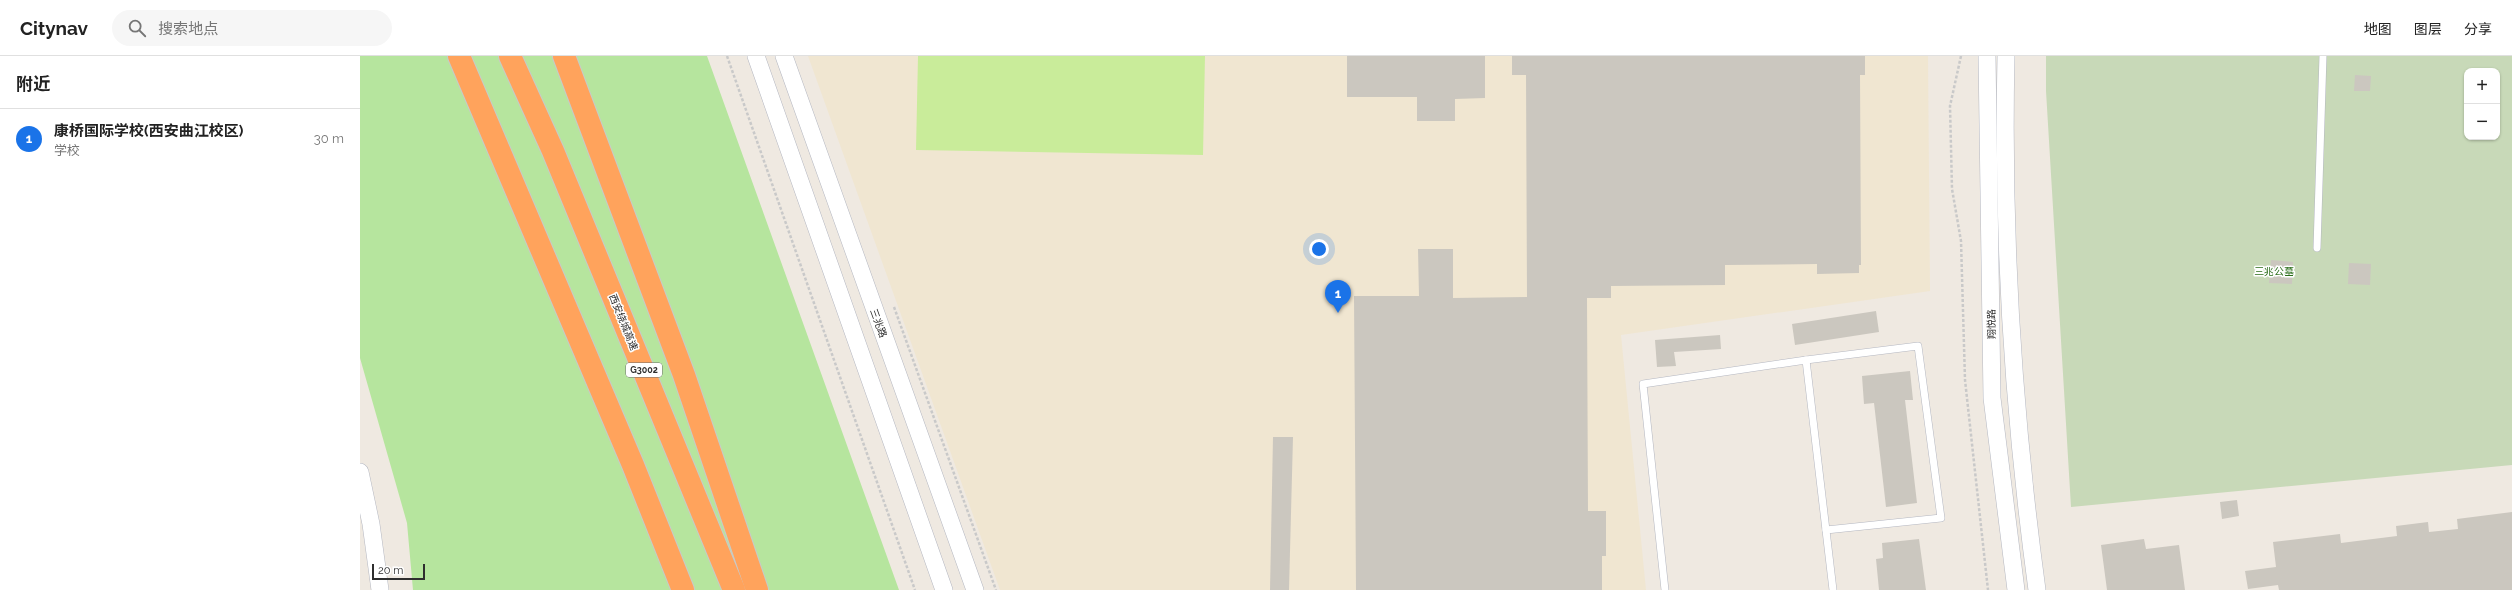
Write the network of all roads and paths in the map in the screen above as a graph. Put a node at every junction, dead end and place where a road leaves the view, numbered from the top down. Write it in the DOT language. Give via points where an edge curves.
graph roads {
  1 [pos="444,56"];
  2 [pos="459,56"];
  3 [pos="510,56"];
  4 [pos="564,56"];
  5 [pos="727,56"];
  6 [pos="756,56"];
  7 [pos="784,56"];
  8 [pos="1960,56"];
  9 [pos="1987,56"];
  10 [pos="2006,56"];
  11 [pos="2323,56"];
  12 [pos="2317,248"];
  13 [pos="558,288"];
  14 [pos="893,304"];
  15 [pos="1806,360"];
  16 [pos="360,472"];
  17 [pos="1826,530"];
  18 [pos="380,590"];
  19 [pos="683,590"];
  20 [pos="734,590"];
  21 [pos="757,590"];
  22 [pos="915,590"];
  23 [pos="944,590"];
  24 [pos="974,590"];
  25 [pos="996,590"];
  26 [pos="1665,590"];
  27 [pos="1833,590"];
  28 [pos="1988,590"];
  29 [pos="2016,590"];
  30 [pos="2037,590"];
  1 -- 13 [label="highway"];
  2 -- 13 [label="highway"];
  3 -- 20 [label="highway, 西安绕城高速 / G3002" via="556,158"];
  4 -- 21 [label="highway" via="684,375"];
  5 -- 22 [label="path"];
  6 -- 23 [label="street"];
  7 -- 24 [label="street, 三兆路"];
  8 -- 28 [label="path" via="1950,106 1952,189 1961,241 1965,380"];
  9 -- 29 [label="street, 翔悦路" via="1986,136 1992,398"];
  10 -- 30 [label="street, 翔悦路" via="2009,307 2027,514"];
  11 -- 12 [label="lane"];
  13 -- 19 [label="highway"];
  14 -- 25 [label="path"];
  15 -- 17 [label="lane"];
  15 -- 17 [label="lane" via="1918,346 1941,518"];
  15 -- 26 [label="lane" via="1643,384"];
  16 -- 18 [label="street" via="371,524"];
  17 -- 27 [label="lane"];
}
